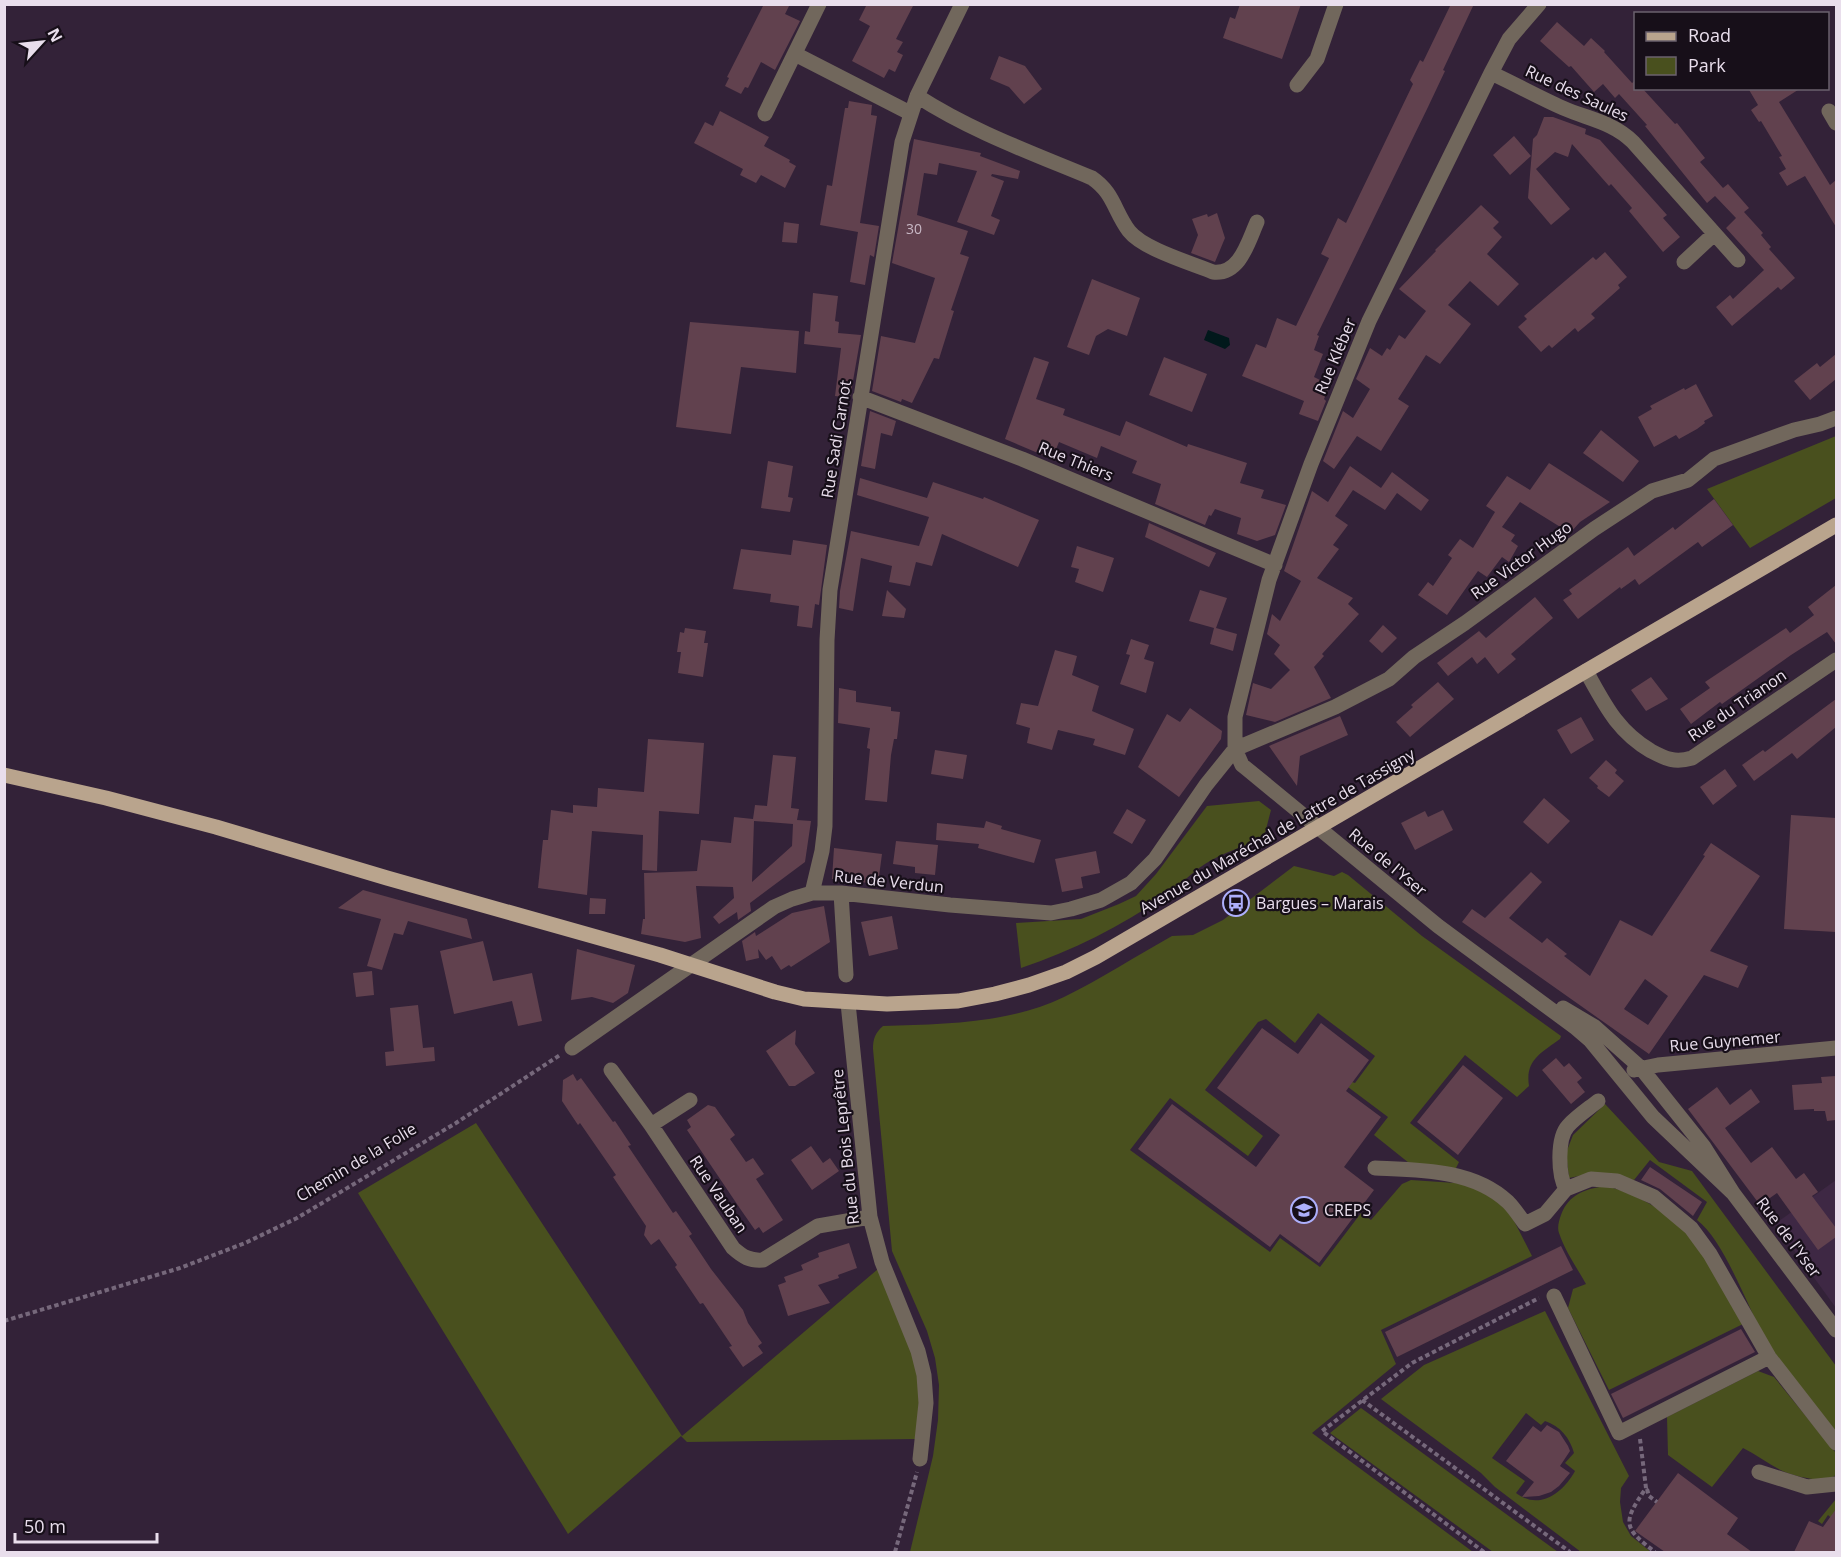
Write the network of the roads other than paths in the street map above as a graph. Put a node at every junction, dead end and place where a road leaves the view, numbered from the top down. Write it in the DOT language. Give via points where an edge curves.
graph roads {
  1 [pos="819,4"];
  2 [pos="962,4"];
  3 [pos="1336,4"];
  4 [pos="1539,4"];
  5 [pos="795,54"];
  6 [pos="1491,73"];
  7 [pos="1297,85"];
  8 [pos="916,96"];
  9 [pos="910,113"];
  10 [pos="765,114"];
  11 [pos="1257,222"];
  12 [pos="1714,234"];
  13 [pos="1738,260"];
  14 [pos="1684,262"];
  15 [pos="860,397"];
  16 [pos="1836,418"];
  17 [pos="1836,525"];
  18 [pos="1275,565"];
  19 [pos="1836,660"];
  20 [pos="1586,671"];
  21 [pos="1235,749"];
  22 [pos="4,775"];
  23 [pos="1318,827"];
  24 [pos="812,893"];
  25 [pos="841,893"];
  26 [pos="692,964"];
  27 [pos="846,975"];
  28 [pos="1528,993"];
  29 [pos="848,1003"];
  30 [pos="572,1048"];
  31 [pos="1836,1048"];
  32 [pos="1641,1068"];
  33 [pos="611,1070"];
  34 [pos="1620,1078"];
  35 [pos="690,1100"];
  36 [pos="1598,1101"];
  37 [pos="651,1125"];
  38 [pos="1375,1168"];
  39 [pos="1566,1189"];
  40 [pos="1733,1193"];
  41 [pos="870,1217"];
  42 [pos="1554,1296"];
  43 [pos="1835,1328"];
  44 [pos="1769,1357"];
  45 [pos="1836,1443"];
  46 [pos="920,1459"];
  47 [pos="1759,1472"];
  48 [pos="1836,1484"];
  1 -- 5 [label="street"];
  2 -- 8 [label="street, Rue Sadi Carnot"];
  3 -- 7 [label="street" via="1317,58"];
  4 -- 6 [label="street, Rue Kléber" via="1509,39"];
  5 -- 9 [label="street"];
  5 -- 10 [label="street"];
  6 -- 12 [label="street, Rue des Saules" via="1565,109 1620,130"];
  6 -- 18 [label="street, Rue Kléber" via="1369,321"];
  8 -- 9 [label="street, Rue Sadi Carnot"];
  8 -- 11 [label="street" via="958,122 1092,178 1110,195 1136,239 1213,272 1225,271 1237,263"];
  9 -- 15 [label="street, Rue Sadi Carnot"];
  12 -- 13 [label="street, Rue des Saules"];
  12 -- 14 [label="street"];
  15 -- 18 [label="street, Rue Thiers" via="1022,459"];
  15 -- 24 [label="street, Rue Sadi Carnot" via="828,610 825,826"];
  16 -- 21 [label="street, Rue Victor Hugo" via="1714,459 1688,480 1652,491 1414,657 1389,679 1335,707"];
  17 -- 20 [label="main road, Avenue du Maréchal de Lattre de Tassigny"];
  18 -- 21 [label="street, Rue Kléber" via="1235,717"];
  19 -- 20 [label="street, Rue du Trianon" via="1692,758 1681,761 1662,757 1622,730"];
  20 -- 23 [label="main road, Avenue du Maréchal de Lattre de Tassigny"];
  21 -- 23 [label="street, Rue de l'Yser" via="1242,765"];
  21 -- 25 [label="street, Rue de Verdun" via="1155,859 1131,883 1101,900 1051,913"];
  22 -- 26 [label="main road" via="144,808"];
  23 -- 28 [label="street, Rue de l'Yser" via="1438,926"];
  23 -- 29 [label="main road, Avenue du Maréchal de Lattre de Tassigny" via="1114,948 1066,972 969,1000"];
  24 -- 25 [label="street, Rue de Verdun"];
  24 -- 26 [label="street, Rue de Verdun" via="774,907"];
  25 -- 27 [label="street"];
  26 -- 29 [label="main road, Avenue du Maréchal de Lattre de Tassigny" via="790,996"];
  26 -- 30 [label="street"];
  28 -- 32 [label="street, Rue de l'Yser" via="1582,1019"];
  28 -- 34 [label="street, Rue de l'Yser" via="1590,1040"];
  29 -- 41 [label="street, Rue du Bois Leprêtre"];
  31 -- 32 [label="street, Rue Guynemer"];
  32 -- 34 [label="street, Rue Guynemer"];
  32 -- 40 [label="street, Rue de l'Yser" via="1704,1147"];
  33 -- 37 [label="street, Rue Vauban"];
  34 -- 40 [label="street, Rue de l'Yser" via="1653,1117"];
  35 -- 37 [label="street"];
  36 -- 39 [label="street" via="1566,1127 1559,1158"];
  37 -- 41 [label="street, Rue Vauban" via="733,1248 748,1259 763,1260 818,1226"];
  38 -- 39 [label="street" via="1458,1175 1485,1186 1508,1202 1525,1224 1545,1214"];
  39 -- 44 [label="street" via="1591,1179 1617,1181 1654,1197 1691,1228 1710,1254"];
  40 -- 43 [label="street, Rue de l'Yser"];
  41 -- 46 [label="street, Rue du Bois Leprêtre" via="882,1262 921,1361 926,1403"];
  42 -- 44 [label="street" via="1619,1433"];
  44 -- 45 [label="street"];
  47 -- 48 [label="street" via="1807,1486"];
}
